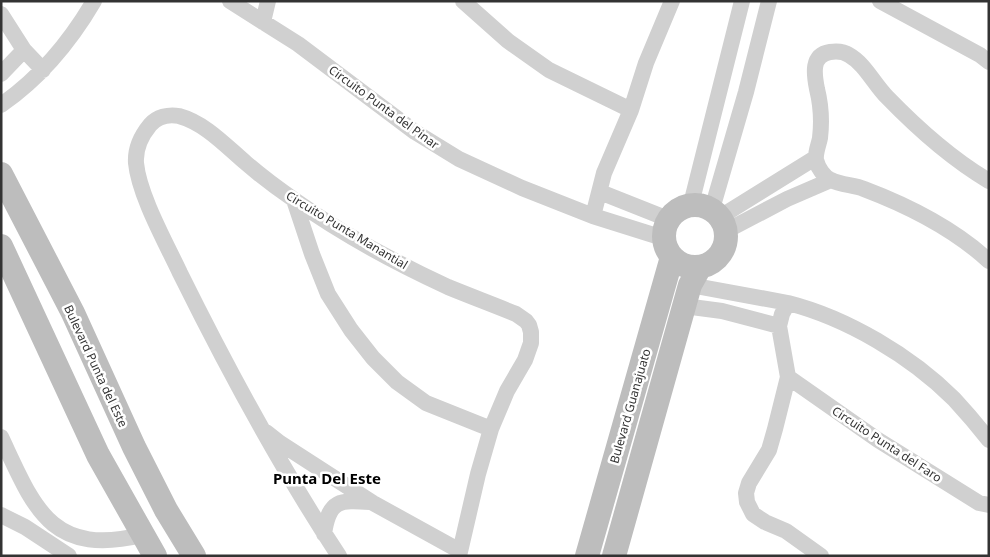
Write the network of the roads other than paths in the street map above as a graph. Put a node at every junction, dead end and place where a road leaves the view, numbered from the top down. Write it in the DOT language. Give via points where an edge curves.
graph roads {
  1 [pos="94,1"];
  2 [pos="230,1"];
  3 [pos="268,1"];
  4 [pos="463,1"];
  5 [pos="660,1"];
  6 [pos="672,1"];
  7 [pos="742,1"];
  8 [pos="769,1"];
  9 [pos="880,1"];
  10 [pos="1,14"];
  11 [pos="664,18"];
  12 [pos="263,22"];
  13 [pos="24,50"];
  14 [pos="989,62"];
  15 [pos="43,70"];
  16 [pos="1,74"];
  17 [pos="721,82"];
  18 [pos="746,92"];
  19 [pos="1,105"];
  20 [pos="631,110"];
  21 [pos="815,158"];
  22 [pos="1,174"];
  23 [pos="830,180"];
  24 [pos="989,181"];
  25 [pos="600,192"];
  26 [pos="294,200"];
  27 [pos="593,216"];
  28 [pos="712,216"];
  29 [pos="668,238"];
  30 [pos="1,246"];
  31 [pos="989,260"];
  32 [pos="692,286"];
  33 [pos="788,303"];
  34 [pos="779,326"];
  35 [pos="788,377"];
  36 [pos="260,427"];
  37 [pos="491,429"];
  38 [pos="1,437"];
  39 [pos="989,440"];
  40 [pos="374,503"];
  41 [pos="989,505"];
  42 [pos="1,515"];
  43 [pos="324,534"];
  44 [pos="142,535"];
  45 [pos="67,536"];
  46 [pos="460,553"];
  47 [pos="68,555"];
  48 [pos="155,556"];
  49 [pos="194,556"];
  50 [pos="339,556"];
  51 [pos="587,556"];
  52 [pos="614,556"];
  53 [pos="821,556"];
  1 -- 15 [label="street" via="80,25"];
  2 -- 12 [label="street, Circuito Punta del Pinar"];
  3 -- 12 [label="street"];
  4 -- 20 [label="street" via="508,41 549,70"];
  5 -- 11 [label="street"];
  6 -- 11 [label="street"];
  7 -- 17 [label="street"];
  8 -- 18 [label="street"];
  9 -- 14 [label="street"];
  10 -- 13 [label="street"];
  11 -- 20 [label="street"];
  12 -- 27 [label="street, Circuito Punta del Pinar" via="459,160"];
  13 -- 15 [label="street"];
  13 -- 16 [label="street"];
  15 -- 19 [label="street"];
  17 -- 18 [label="street"];
  17 -- 28 [label="street"];
  18 -- 28 [label="street"];
  20 -- 25 [label="street" via="609,158"];
  21 -- 23 [label="street" via="820,171"];
  21 -- 24 [label="street" via="821,121 815,65 819,56 838,51 862,65 880,90 913,124 962,165"];
  21 -- 28 [label="street"];
  22 -- 49 [label="street, Bulevard Punta del Este" via="73,313 134,447"];
  23 -- 28 [label="street" via="787,199"];
  23 -- 31 [label="street" via="862,188 934,221"];
  25 -- 27 [label="street"];
  25 -- 29 [label="street"];
  26 -- 36 [label="street, Circuito Punta Manantial" via="210,132 187,119 163,116 154,121 139,142 136,166 161,233"];
  26 -- 37 [label="street" via="328,294 373,358 397,382 426,402"];
  26 -- 37 [label="street, Circuito Punta Manantial" via="392,259 526,320 531,332 530,350"];
  27 -- 29 [label="street, Circuito Punta del Pinar"];
  28 -- 29 [label="street" via="682,207 674,212"];
  28 -- 32 [label="street" via="725,243 720,254"];
  29 -- 32 [label="street" via="685,265"];
  29 -- 51 [label="street, Bulevard Guanajuato"];
  30 -- 44 [label="street" via="98,455"];
  32 -- 33 [label="street"];
  32 -- 34 [label="street" via="722,311"];
  32 -- 52 [label="street, Bulevard Guanajuato"];
  33 -- 34 [label="street"];
  33 -- 39 [label="street" via="834,319 879,342 924,372"];
  34 -- 35 [label="street"];
  35 -- 41 [label="street, Circuito Punta del Faro" via="878,440 979,503"];
  35 -- 53 [label="street" via="769,450 749,483 747,502 753,514"];
  36 -- 40 [label="street"];
  36 -- 43 [label="street, Circuito Punta Manantial"];
  37 -- 46 [label="street, Circuito Punta Manantial"];
  38 -- 45 [label="street" via="37,510"];
  40 -- 43 [label="street" via="342,502 332,507"];
  40 -- 46 [label="street"];
  42 -- 47 [label="street"];
  43 -- 50 [label="street, Circuito Punta Manantial"];
  44 -- 45 [label="street" via="96,543"];
  44 -- 48 [label="street"];
  45 -- 47 [label="street"];
}
